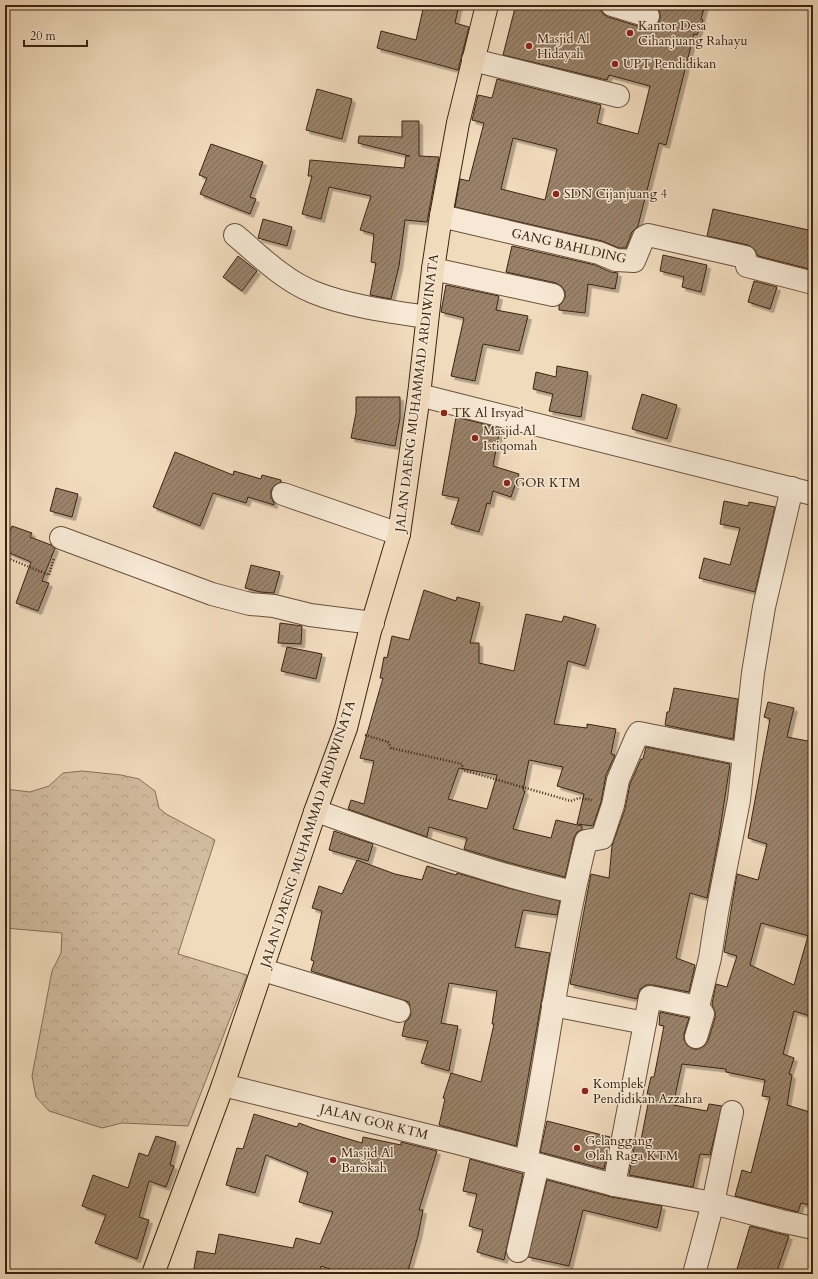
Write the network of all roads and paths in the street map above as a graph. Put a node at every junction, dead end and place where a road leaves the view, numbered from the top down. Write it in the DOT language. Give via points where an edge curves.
graph roads {
  1 [pos="487,5"];
  2 [pos="612,5"];
  3 [pos="648,16"];
  4 [pos="473,60"];
  5 [pos="618,96"];
  6 [pos="441,216"];
  7 [pos="235,235"];
  8 [pos="433,269"];
  9 [pos="813,283"];
  10 [pos="552,295"];
  11 [pos="427,317"];
  12 [pos="419,395"];
  13 [pos="792,488"];
  14 [pos="283,494"];
  15 [pos="813,494"];
  16 [pos="400,534"];
  17 [pos="61,538"];
  18 [pos="5,557"];
  19 [pos="319,624"];
  20 [pos="371,628"];
  21 [pos="346,728"];
  22 [pos="744,754"];
  23 [pos="613,805"];
  24 [pos="316,812"];
  25 [pos="574,892"];
  26 [pos="263,970"];
  27 [pos="553,1005"];
  28 [pos="698,1007"];
  29 [pos="399,1011"];
  30 [pos="645,1023"];
  31 [pos="696,1037"];
  32 [pos="223,1085"];
  33 [pos="732,1112"];
  34 [pos="532,1163"];
  35 [pos="614,1185"];
  36 [pos="712,1203"];
  37 [pos="813,1228"];
  38 [pos="518,1251"];
  39 [pos="153,1274"];
  40 [pos="694,1274"];
  1 -- 4 [label="main road, JALAN DAENG MUHAMMAD ARDIWINATA"];
  2 -- 3 [label="street"];
  4 -- 5 [label="street"];
  4 -- 6 [label="main road, JALAN DAENG MUHAMMAD ARDIWINATA" via="458,123"];
  6 -- 8 [label="main road, JALAN DAENG MUHAMMAD ARDIWINATA"];
  6 -- 9 [label="street, GANG BAHLDING" via="599,253 616,260 634,261 644,237 648,235 745,257 747,266"];
  7 -- 11 [label="street" via="285,277 313,292 347,303"];
  8 -- 10 [label="street"];
  8 -- 11 [label="main road, JALAN DAENG MUHAMMAD ARDIWINATA"];
  11 -- 12 [label="main road, JALAN DAENG MUHAMMAD ARDIWINATA"];
  12 -- 13 [label="street"];
  12 -- 16 [label="main road, JALAN DAENG MUHAMMAD ARDIWINATA"];
  13 -- 15 [label="street"];
  13 -- 22 [label="street" via="764,607 753,673"];
  14 -- 16 [label="street"];
  16 -- 20 [label="main road, JALAN DAENG MUHAMMAD ARDIWINATA"];
  17 -- 18 [label="path" via="49,575"];
  17 -- 20 [label="street" via="212,594"];
  19 -- 20 [label="street"];
  20 -- 21 [label="main road, JALAN DAENG MUHAMMAD ARDIWINATA"];
  21 -- 23 [label="path" via="388,742 391,748 462,764 463,770 527,789 571,801 579,798"];
  21 -- 24 [label="main road, JALAN DAENG MUHAMMAD ARDIWINATA"];
  22 -- 23 [label="street" via="639,733 618,780"];
  22 -- 28 [label="street" via="739,800 710,958"];
  23 -- 25 [label="street" via="602,838 586,842"];
  24 -- 25 [label="street" via="457,861 532,883"];
  24 -- 26 [label="main road, JALAN DAENG MUHAMMAD ARDIWINATA"];
  25 -- 27 [label="street"];
  26 -- 29 [label="street"];
  26 -- 32 [label="main road, JALAN DAENG MUHAMMAD ARDIWINATA"];
  27 -- 30 [label="street"];
  27 -- 34 [label="street" via="536,1113"];
  28 -- 30 [label="street" via="650,997"];
  28 -- 31 [label="street" via="704,1014"];
  30 -- 35 [label="street"];
  32 -- 34 [label="street, JALAN GOR KTM"];
  32 -- 39 [label="main road, JALAN DAENG MUHAMMAD ARDIWINATA"];
  33 -- 36 [label="street"];
  34 -- 35 [label="street, JALAN GOR KTM"];
  34 -- 38 [label="street"];
  35 -- 36 [label="street, JALAN GOR KTM"];
  36 -- 37 [label="street, JALAN GOR KTM"];
  36 -- 40 [label="street"];
}
